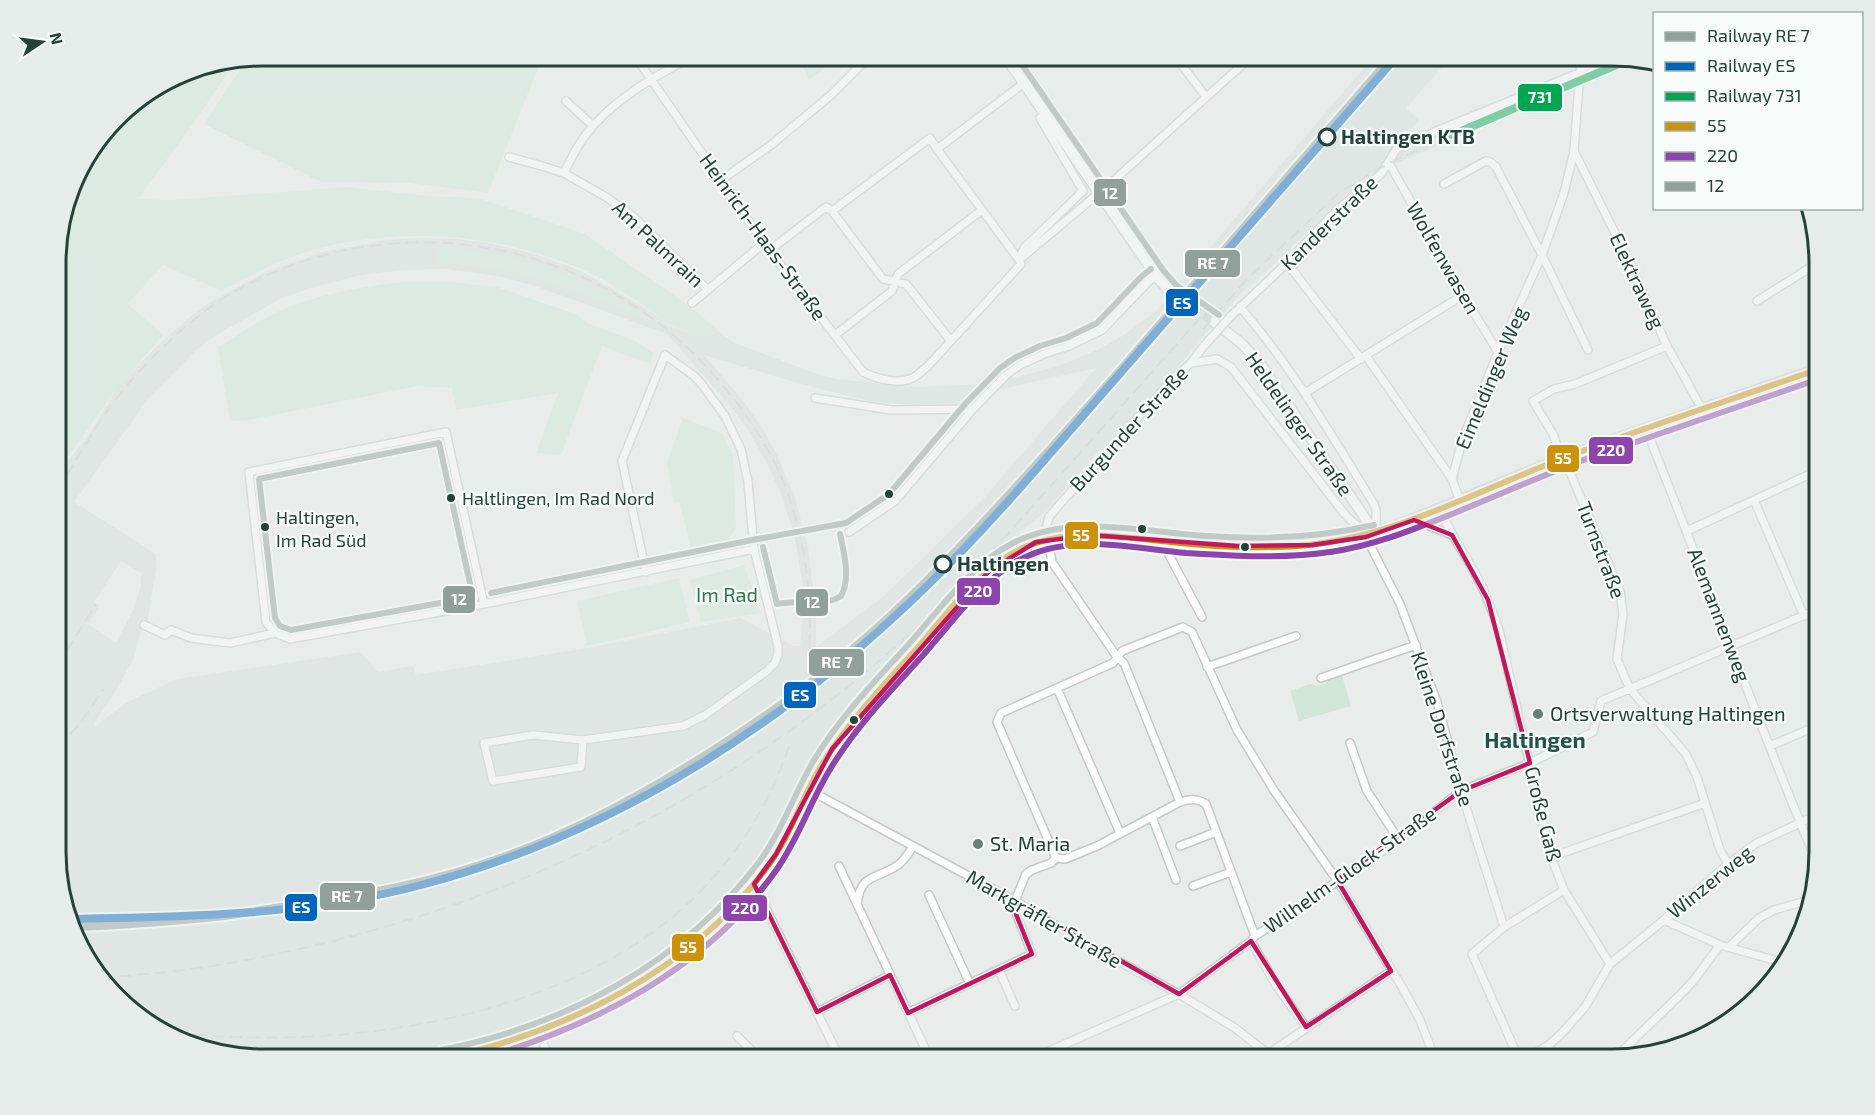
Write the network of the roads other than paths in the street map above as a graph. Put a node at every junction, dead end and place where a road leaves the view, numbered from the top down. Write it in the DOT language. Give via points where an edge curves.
graph roads {
  1 [pos="641,66"];
  2 [pos="675,66"];
  3 [pos="860,66"];
  4 [pos="1012,66"];
  5 [pos="1183,66"];
  6 [pos="1241,66"];
  7 [pos="1580,66"];
  8 [pos="1595,66"];
  9 [pos="1580,72"];
  10 [pos="651,79"];
  11 [pos="1024,83"];
  12 [pos="1206,97"];
  13 [pos="566,101"];
  14 [pos="1045,114"];
  15 [pos="593,126"];
  16 [pos="938,148"];
  17 [pos="1574,151"];
  18 [pos="509,157"];
  19 [pos="1389,163"];
  20 [pos="564,174"];
  21 [pos="721,180"];
  22 [pos="1444,184"];
  23 [pos="1099,193"];
  24 [pos="982,210"];
  25 [pos="832,211"];
  26 [pos="764,243"];
  27 [pos="770,250"];
  28 [pos="1542,255"];
  29 [pos="1019,260"];
  30 [pos="1287,263"];
  31 [pos="1809,268"];
  32 [pos="1156,276"];
  33 [pos="896,282"];
  34 [pos="708,290"];
  35 [pos="1170,292"];
  36 [pos="1463,296"];
  37 [pos="1757,302"];
  38 [pos="692,303"];
  39 [pos="1240,307"];
  40 [pos="1214,322"];
  41 [pos="835,335"];
  42 [pos="951,341"];
  43 [pos="1667,346"];
  44 [pos="1588,350"];
  45 [pos="1498,352"];
  46 [pos="1364,358"];
  47 [pos="1191,363"];
  48 [pos="1809,372"];
  49 [pos="1305,393"];
  50 [pos="815,398"];
  51 [pos="973,409"];
  52 [pos="1702,409"];
  53 [pos="1646,429"];
  54 [pos="1564,458"];
  55 [pos="1809,475"];
  56 [pos="1452,479"];
  57 [pos="1754,500"];
  58 [pos="1461,501"];
  59 [pos="1441,510"];
  60 [pos="1414,520"];
  61 [pos="1687,531"];
  62 [pos="849,532"];
  63 [pos="1452,535"];
  64 [pos="1371,536"];
  65 [pos="1047,539"];
  66 [pos="1169,543"];
  67 [pos="754,549"];
  68 [pos="646,572"];
  69 [pos="484,604"];
  70 [pos="1809,614"];
  71 [pos="1804,616"];
  72 [pos="1202,617"];
  73 [pos="144,625"];
  74 [pos="275,633"];
  75 [pos="1296,636"];
  76 [pos="1416,645"];
  77 [pos="1730,648"];
  78 [pos="1117,657"];
  79 [pos="1207,666"];
  80 [pos="1321,678"];
  81 [pos="1057,688"];
  82 [pos="1630,689"];
  83 [pos="1809,729"];
  84 [pos="583,740"];
  85 [pos="1350,743"];
  86 [pos="1770,746"];
  87 [pos="1530,763"];
  88 [pos="809,790"];
  89 [pos="1461,791"];
  90 [pos="1180,802"];
  91 [pos="1705,803"];
  92 [pos="1152,817"];
  93 [pos="1809,819"];
  94 [pos="1800,823"];
  95 [pos="1216,832"];
  96 [pos="1120,833"];
  97 [pos="1399,840"];
  98 [pos="1809,844"];
  99 [pos="913,846"];
  100 [pos="1180,846"];
  101 [pos="1551,857"];
  102 [pos="1056,858"];
  103 [pos="1728,864"];
  104 [pos="839,866"];
  105 [pos="1231,872"];
  106 [pos="1176,880"];
  107 [pos="1337,880"];
  108 [pos="754,884"];
  109 [pos="1193,886"];
  110 [pos="1564,890"];
  111 [pos="929,895"];
  112 [pos="1015,901"];
  113 [pos="1802,902"];
  114 [pos="857,904"];
  115 [pos="1664,920"];
  116 [pos="1504,927"];
  117 [pos="1253,938"];
  118 [pos="1720,945"];
  119 [pos="1729,947"];
  120 [pos="1776,960"];
  121 [pos="1610,964"];
  122 [pos="999,970"];
  123 [pos="1391,971"];
  124 [pos="890,975"];
  125 [pos="970,984"];
  126 [pos="1179,994"];
  127 [pos="1015,1006"];
  128 [pos="817,1012"];
  129 [pos="908,1013"];
  130 [pos="1306,1027"];
  131 [pos="538,1030"];
  132 [pos="737,1036"];
  133 [pos="482,1049"];
  134 [pos="546,1049"];
  135 [pos="750,1049"];
  136 [pos="835,1049"];
  137 [pos="925,1049"];
  138 [pos="1054,1049"];
  139 [pos="1260,1049"];
  140 [pos="1278,1049"];
  141 [pos="1431,1049"];
  142 [pos="1515,1049"];
  143 [pos="1542,1049"];
  144 [pos="1624,1049"];
  1 -- 10 [label="street, Heinrich-Haas-Straße"];
  2 -- 10 [label="street"];
  3 -- 21 [label="street" via="771,145"];
  4 -- 11 [label="street"];
  5 -- 12 [label="street"];
  6 -- 12 [label="street"];
  7 -- 9 [label="street, Eimeldinger Weg"];
  8 -- 9 [label="street, Kanderstraße"];
  9 -- 17 [label="street, Eimeldinger Weg"];
  9 -- 19 [label="street, Kanderstraße" via="1402,145"];
  10 -- 15 [label="street" via="609,109"];
  10 -- 21 [label="street, Heinrich-Haas-Straße"];
  11 -- 14 [label="street"];
  11 -- 16 [label="street"];
  12 -- 23 [label="street"];
  13 -- 15 [label="street"];
  14 -- 23 [label="street"];
  14 -- 29 [label="street" via="1040,118 1083,191 1024,249"];
  15 -- 20 [label="street"];
  16 -- 24 [label="street"];
  16 -- 25 [label="street" via="930,138"];
  17 -- 28 [label="street, Eimeldinger Weg" via="1564,194"];
  17 -- 43 [label="street, Elektraweg"];
  18 -- 20 [label="street, Am Palmrain"];
  19 -- 30 [label="street, Kanderstraße" via="1336,210"];
  19 -- 36 [label="street, Wolfenwasen"];
  20 -- 34 [label="street, Am Palmrain" via="634,217"];
  21 -- 26 [label="street, Heinrich-Haas-Straße"];
  22 -- 28 [label="street" via="1486,161 1492,163"];
  23 -- 29 [label="street"];
  23 -- 32 [label="street"];
  24 -- 29 [label="street"];
  24 -- 33 [label="street" via="898,274"];
  25 -- 27 [label="street" via="826,207"];
  25 -- 33 [label="street" via="884,279"];
  26 -- 27 [label="street, Heinrich-Haas-Straße"];
  26 -- 34 [label="street"];
  27 -- 41 [label="street, Heinrich-Haas-Straße"];
  28 -- 44 [label="street"];
  28 -- 45 [label="street, Eimeldinger Weg"];
  29 -- 42 [label="street" via="1021,264"];
  30 -- 39 [label="street, Kanderstraße"];
  30 -- 46 [label="street"];
  31 -- 37 [label="street"];
  32 -- 35 [label="street"];
  32 -- 51 [label="street" via="1102,330 1020,365"];
  33 -- 41 [label="street" via="892,291"];
  33 -- 42 [label="street" via="906,284"];
  34 -- 38 [label="street"];
  36 -- 45 [label="street, Wolfenwasen"];
  36 -- 46 [label="street"];
  39 -- 47 [label="street, Kanderstraße, bridge"];
  39 -- 49 [label="street"];
  40 -- 64 [label="street, Heldelinger Straße" via="1259,362"];
  41 -- 42 [label="street, Heinrich-Haas-Straße" via="863,372 875,378 897,380 915,377"];
  43 -- 52 [label="street, Elektraweg"];
  43 -- 54 [label="street" via="1554,389 1533,401"];
  45 -- 56 [label="street, Eimeldinger Weg" via="1462,441"];
  46 -- 49 [label="street"];
  46 -- 56 [label="street"];
  47 -- 64 [label="street, Burgunder Straße" via="1217,359 1231,367 1348,518"];
  47 -- 65 [label="street, Burgunder Straße" via="1049,517"];
  48 -- 52 [label="main road"];
  49 -- 64 [label="street" via="1377,510"];
  50 -- 51 [label="street" via="891,410"];
  51 -- 62 [label="street" via="895,501"];
  52 -- 53 [label="main road"];
  53 -- 54 [label="main road"];
  53 -- 61 [label="street, Alemannenweg"];
  54 -- 58 [label="main road"];
  54 -- 82 [label="street, Turnstraße" via="1620,591 1623,614 1617,659"];
  55 -- 57 [label="street"];
  56 -- 58 [label="street"];
  57 -- 61 [label="street"];
  57 -- 71 [label="street"];
  58 -- 59 [label="main road"];
  59 -- 60 [label="main road"];
  59 -- 63 [label="street, Große Gaß"];
  60 -- 63 [label="street"];
  60 -- 64 [label="main road"];
  61 -- 77 [label="street, Alemannenweg"];
  63 -- 87 [label="street, Große Gaß" via="1488,600 1499,630"];
  64 -- 66 [label="main road" via="1278,547"];
  64 -- 76 [label="street, Kleine Dorfstraße"];
  65 -- 66 [label="main road" via="1090,535"];
  65 -- 78 [label="street" via="1052,562"];
  65 -- 88 [label="main road" via="1000,562 967,594 844,731"];
  66 -- 72 [label="street" via="1169,555"];
  67 -- 68 [label="street"];
  67 -- 68 [label="street" via="745,460 736,437 700,382 665,356 622,461"];
  67 -- 84 [label="street" via="778,646 775,663 755,681 692,722"];
  68 -- 69 [label="street"];
  69 -- 74 [label="street" via="290,639"];
  69 -- 74 [label="street" via="446,432 249,472 266,622"];
  70 -- 71 [label="street"];
  71 -- 77 [label="street"];
  73 -- 74 [label="street" via="165,635 171,630 191,638 230,643"];
  75 -- 79 [label="street"];
  76 -- 80 [label="street"];
  76 -- 89 [label="street, Kleine Dorfstraße" via="1437,702"];
  77 -- 82 [label="street"];
  77 -- 86 [label="street, Alemannenweg"];
  78 -- 79 [label="street" via="1122,651 1183,627 1192,632"];
  78 -- 81 [label="street" via="1113,663"];
  78 -- 90 [label="street" via="1124,663"];
  79 -- 107 [label="street" via="1237,730"];
  81 -- 96 [label="street"];
  81 -- 102 [label="street" via="1001,713 997,722"];
  82 -- 87 [label="street, Wilhelm-Glock-Straße" via="1601,701 1593,732"];
  82 -- 91 [label="street, Turnstraße" via="1686,754"];
  83 -- 86 [label="street"];
  84 -- 84 [label="street" via="533,735 484,743 493,781 581,767"];
  85 -- 97 [label="street" via="1367,790"];
  86 -- 94 [label="street, Alemannenweg"];
  87 -- 89 [label="street, Wilhelm-Glock-Straße"];
  87 -- 101 [label="street, Große Gaß"];
  88 -- 99 [label="street, Markgräfler Straße"];
  88 -- 108 [label="main road" via="776,854"];
  89 -- 97 [label="street, Wilhelm-Glock-Straße"];
  89 -- 116 [label="street, Kleine Dorfstraße"];
  90 -- 92 [label="street"];
  90 -- 95 [label="street" via="1192,799 1206,804"];
  91 -- 101 [label="street"];
  91 -- 103 [label="street, Turnstraße"];
  92 -- 96 [label="street"];
  92 -- 106 [label="street"];
  93 -- 94 [label="street, Winzerweg"];
  94 -- 98 [label="street, Alemannenweg"];
  94 -- 103 [label="street, Winzerweg" via="1757,843"];
  95 -- 100 [label="street"];
  95 -- 105 [label="street"];
  96 -- 102 [label="street" via="1065,859"];
  97 -- 107 [label="street, Wilhelm-Glock-Straße"];
  99 -- 112 [label="street, Markgräfler Straße"];
  99 -- 114 [label="street" via="897,866 868,879 859,891"];
  101 -- 110 [label="street, Große Gaß"];
  102 -- 112 [label="street" via="1026,874"];
  103 -- 115 [label="street, Winzerweg"];
  104 -- 114 [label="street"];
  105 -- 109 [label="street"];
  105 -- 117 [label="street"];
  107 -- 117 [label="street, Wilhelm-Glock-Straße"];
  107 -- 123 [label="street"];
  108 -- 128 [label="street"];
  108 -- 131 [label="main road" via="708,933 668,966 604,1003"];
  110 -- 116 [label="street"];
  110 -- 121 [label="street, Große Gaß"];
  111 -- 125 [label="street"];
  112 -- 122 [label="street" via="1032,954"];
  112 -- 126 [label="street, Markgräfler Straße"];
  113 -- 119 [label="street" via="1759,918"];
  114 -- 124 [label="street"];
  115 -- 118 [label="street"];
  115 -- 121 [label="street, Winzerweg"];
  116 -- 142 [label="street" via="1472,954"];
  117 -- 126 [label="street, Wilhelm-Glock-Straße"];
  117 -- 130 [label="street" via="1276,986"];
  118 -- 119 [label="street"];
  118 -- 144 [label="street" via="1694,980"];
  119 -- 120 [label="street"];
  121 -- 143 [label="street" via="1585,1007"];
  122 -- 125 [label="street"];
  122 -- 127 [label="street"];
  123 -- 130 [label="street"];
  123 -- 141 [label="street" via="1420,1020"];
  124 -- 128 [label="street"];
  124 -- 129 [label="street"];
  125 -- 129 [label="street"];
  126 -- 138 [label="street, Wilhelm-Glock-Straße"];
  126 -- 139 [label="street, Markgräfler Straße" via="1235,1028"];
  128 -- 136 [label="street"];
  129 -- 137 [label="street"];
  130 -- 140 [label="street"];
  131 -- 133 [label="main road"];
  131 -- 134 [label="street"];
  132 -- 135 [label="street"];
}
